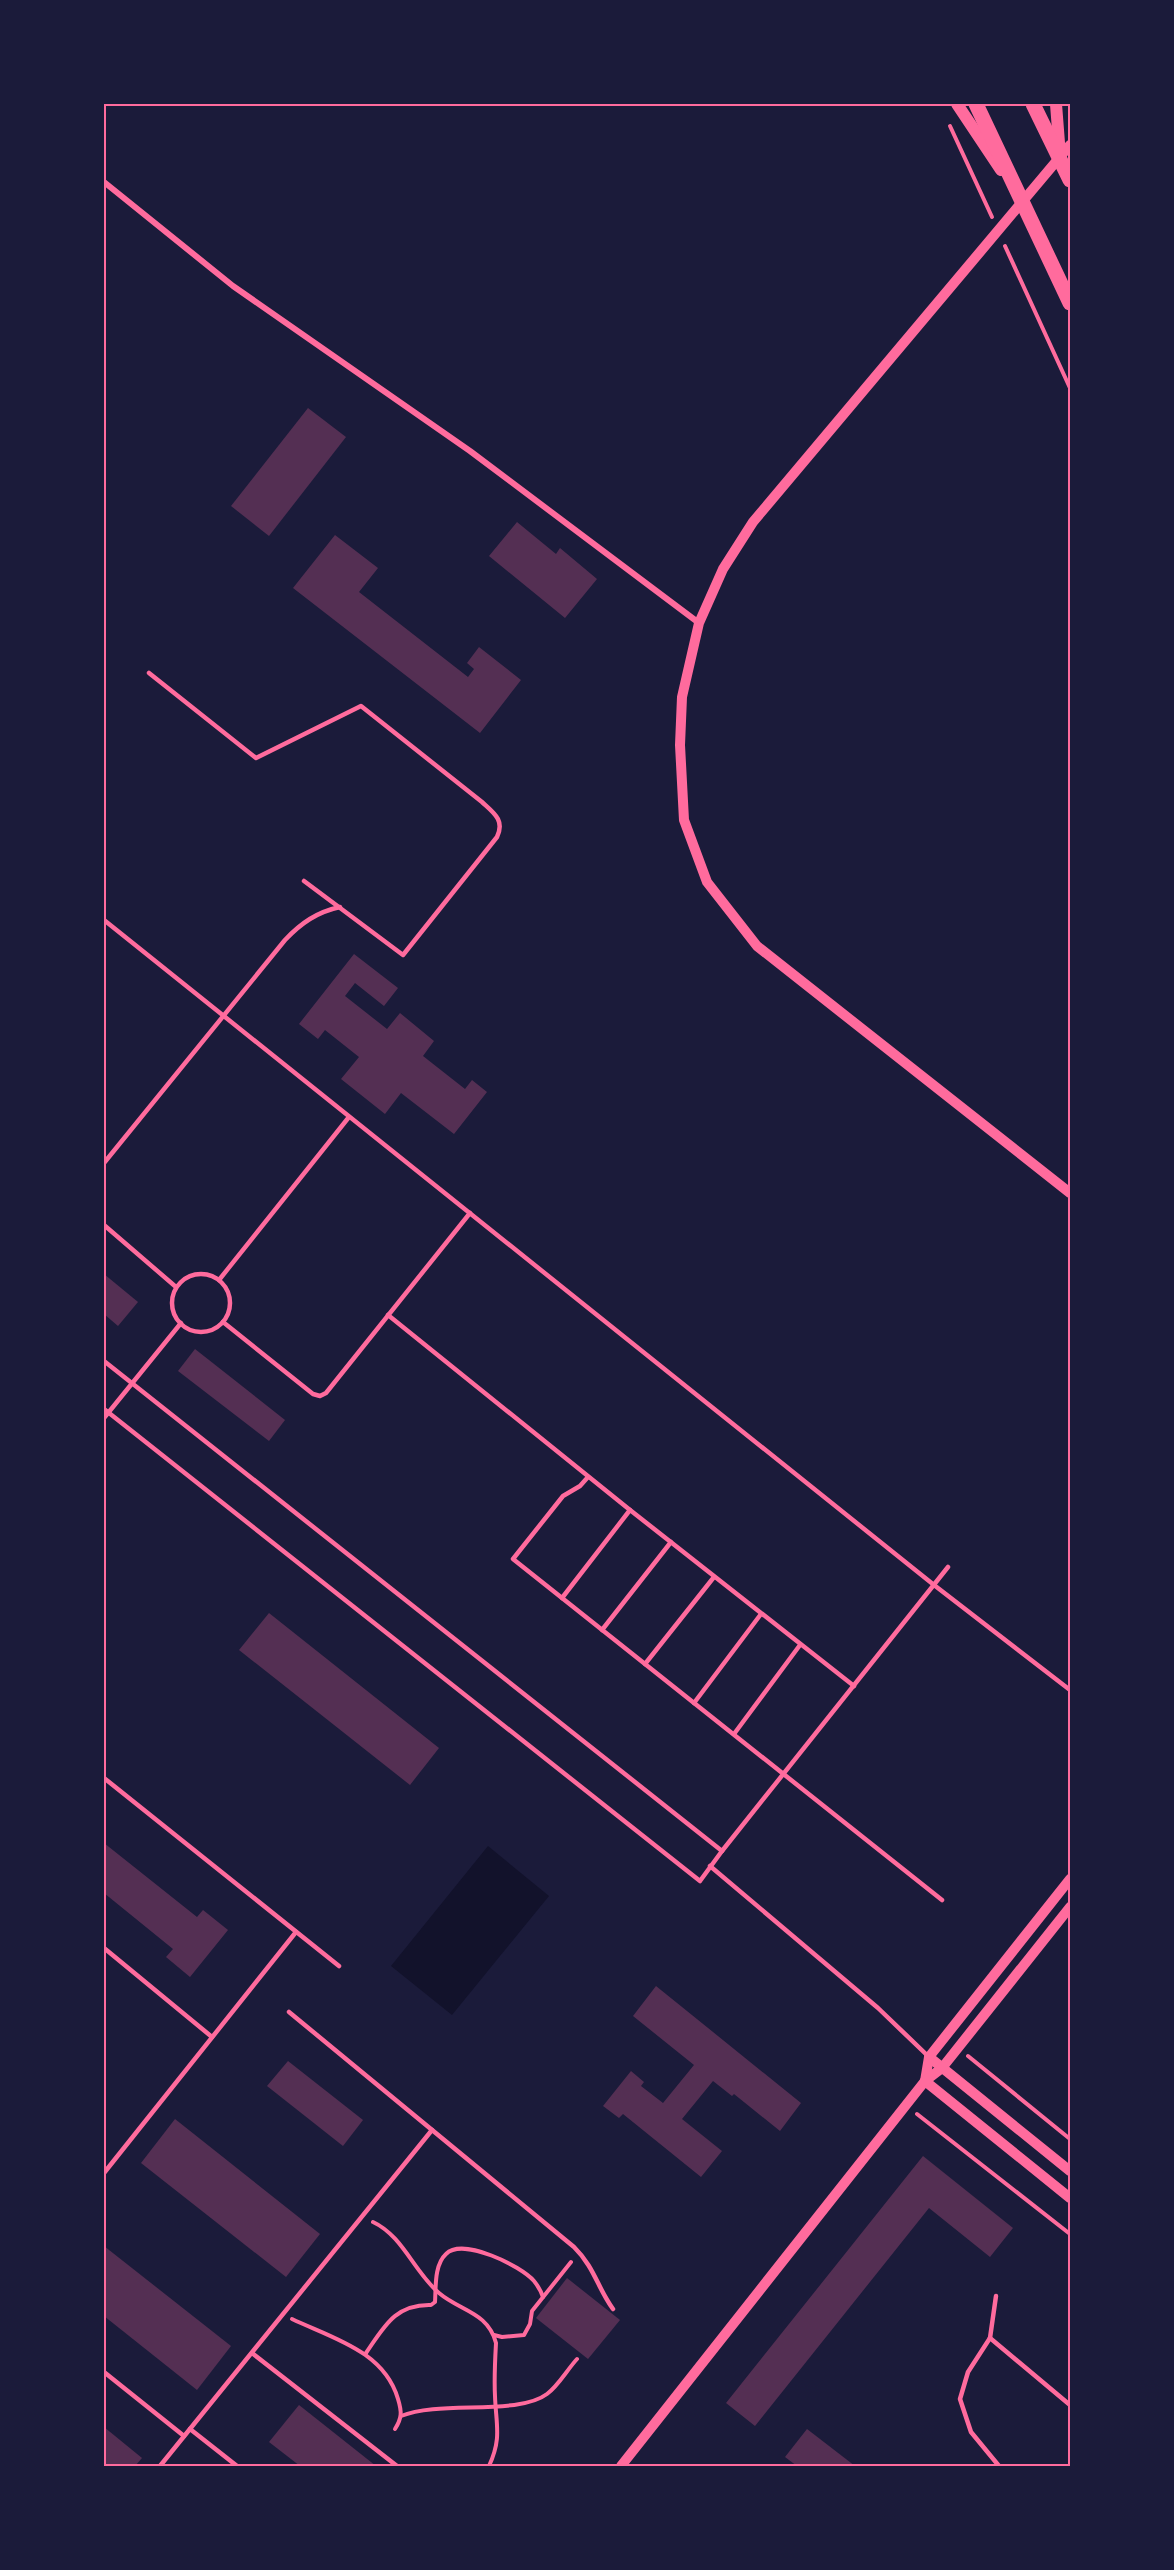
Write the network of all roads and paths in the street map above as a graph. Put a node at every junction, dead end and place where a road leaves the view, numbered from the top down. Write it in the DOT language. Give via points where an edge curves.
graph roads {
  1 [pos="957,104"];
  2 [pos="976,104"];
  3 [pos="1033,104"];
  4 [pos="1056,104"];
  5 [pos="1071,145"];
  6 [pos="1060,158"];
  7 [pos="1071,180"];
  8 [pos="104,182"];
  9 [pos="1024,203"];
  10 [pos="1071,303"];
  11 [pos="699,622"];
  12 [pos="149,673"];
  13 [pos="304,881"];
  14 [pos="340,907"];
  15 [pos="104,920"];
  16 [pos="224,1015"];
  17 [pos="349,1117"];
  18 [pos="104,1163"];
  19 [pos="1071,1193"];
  20 [pos="470,1213"];
  21 [pos="104,1225"];
  22 [pos="219,1280"];
  23 [pos="176,1287"];
  24 [pos="388,1315"];
  25 [pos="223,1322"];
  26 [pos="181,1323"];
  27 [pos="104,1361"];
  28 [pos="131,1383"];
  29 [pos="106,1410"];
  30 [pos="104,1418"];
  31 [pos="588,1477"];
  32 [pos="630,1510"];
  33 [pos="671,1542"];
  34 [pos="948,1567"];
  35 [pos="714,1577"];
  36 [pos="934,1585"];
  37 [pos="562,1598"];
  38 [pos="761,1614"];
  39 [pos="602,1630"];
  40 [pos="800,1645"];
  41 [pos="645,1664"];
  42 [pos="854,1686"];
  43 [pos="1071,1690"];
  44 [pos="694,1703"];
  45 [pos="734,1734"];
  46 [pos="783,1775"];
  47 [pos="104,1778"];
  48 [pos="722,1851"];
  49 [pos="711,1866"];
  50 [pos="1071,1879"];
  51 [pos="942,1900"];
  52 [pos="1071,1907"];
  53 [pos="296,1932"];
  54 [pos="104,1948"];
  55 [pos="339,1966"];
  56 [pos="289,2012"];
  57 [pos="212,2037"];
  58 [pos="957,2048"];
  59 [pos="929,2057"];
  60 [pos="942,2068"];
  61 [pos="925,2081"];
  62 [pos="907,2106"];
  63 [pos="432,2130"];
  64 [pos="1071,2139"];
  65 [pos="1071,2170"];
  66 [pos="104,2173"];
  67 [pos="1071,2198"];
  68 [pos="357,2222"];
  69 [pos="1071,2234"];
  70 [pos="574,2247"];
  71 [pos="437,2291"];
  72 [pos="996,2296"];
  73 [pos="543,2297"];
  74 [pos="613,2309"];
  75 [pos="283,2314"];
  76 [pos="494,2335"];
  77 [pos="990,2338"];
  78 [pos="252,2353"];
  79 [pos="366,2353"];
  80 [pos="577,2359"];
  81 [pos="104,2372"];
  82 [pos="1071,2405"];
  83 [pos="496,2407"];
  84 [pos="401,2416"];
  85 [pos="190,2429"];
  86 [pos="395,2429"];
  87 [pos="184,2436"];
  88 [pos="160,2466"];
  89 [pos="237,2466"];
  90 [pos="397,2466"];
  91 [pos="489,2466"];
  92 [pos="621,2466"];
  93 [pos="999,2466"];
  1 -- 9 [label="main road"];
  2 -- 9 [label="main road"];
  3 -- 6 [label="main road"];
  4 -- 6 [label="main road"];
  5 -- 6 [label="street"];
  6 -- 7 [label="main road"];
  6 -- 9 [label="street"];
  8 -- 11 [label="street" via="234,286 470,452"];
  9 -- 10 [label="main road"];
  9 -- 11 [label="street" via="753,522 723,569"];
  11 -- 19 [label="street" via="682,697 680,745 684,820 707,882 757,946"];
  12 -- 14 [label="lane" via="256,758 361,706 498,817 501,824 497,837 403,955"];
  13 -- 14 [label="lane"];
  14 -- 16 [label="lane" via="325,910 300,925"];
  15 -- 16 [label="lane"];
  16 -- 17 [label="lane"];
  16 -- 18 [label="lane"];
  17 -- 20 [label="lane"];
  17 -- 22 [label="lane"];
  20 -- 24 [label="lane"];
  20 -- 36 [label="lane"];
  21 -- 23 [label="lane"];
  22 -- 23 [label="lane" via="211,1275 192,1275"];
  22 -- 25 [label="lane" via="231,1305"];
  23 -- 26 [label="lane" via="172,1306"];
  24 -- 25 [label="lane" via="320,1396"];
  24 -- 31 [label="lane"];
  25 -- 26 [label="lane" via="207,1331 188,1329"];
  26 -- 28 [label="lane"];
  27 -- 28 [label="lane"];
  28 -- 29 [label="lane"];
  28 -- 48 [label="lane"];
  29 -- 30 [label="lane"];
  29 -- 49 [label="lane" via="700,1881"];
  31 -- 32 [label="lane"];
  31 -- 37 [label="lane" via="563,1496 513,1559"];
  32 -- 33 [label="lane"];
  32 -- 37 [label="lane"];
  33 -- 35 [label="lane"];
  33 -- 39 [label="lane"];
  34 -- 36 [label="lane"];
  35 -- 38 [label="lane"];
  35 -- 41 [label="lane"];
  36 -- 42 [label="lane"];
  36 -- 43 [label="lane"];
  37 -- 39 [label="lane"];
  38 -- 40 [label="lane"];
  38 -- 44 [label="lane"];
  39 -- 41 [label="lane"];
  40 -- 42 [label="lane"];
  40 -- 45 [label="lane"];
  41 -- 44 [label="lane"];
  42 -- 46 [label="lane"];
  44 -- 45 [label="lane"];
  45 -- 46 [label="lane"];
  46 -- 48 [label="lane"];
  46 -- 51 [label="lane"];
  47 -- 53 [label="lane"];
  48 -- 49 [label="lane"];
  49 -- 59 [label="lane" via="878,2008"];
  50 -- 59 [label="street"];
  52 -- 58 [label="street"];
  53 -- 55 [label="lane"];
  53 -- 57 [label="lane"];
  54 -- 57 [label="lane"];
  56 -- 63 [label="lane"];
  57 -- 66 [label="lane"];
  58 -- 60 [label="street"];
  58 -- 64 [label="path"];
  59 -- 60 [label="street"];
  59 -- 61 [label="street"];
  60 -- 61 [label="street"];
  60 -- 65 [label="street"];
  61 -- 62 [label="street"];
  61 -- 67 [label="street"];
  62 -- 69 [label="path"];
  62 -- 92 [label="street"];
  63 -- 68 [label="lane"];
  63 -- 70 [label="lane"];
  68 -- 71 [label="path" via="372,2222 390,2232"];
  68 -- 75 [label="lane"];
  70 -- 73 [label="path" via="576,2255"];
  70 -- 74 [label="lane" via="593,2269"];
  71 -- 73 [label="path" via="441,2259 460,2249 510,2263 535,2282"];
  71 -- 76 [label="path" via="475,2314"];
  71 -- 79 [label="path" via="431,2305 418,2304 394,2316"];
  72 -- 77 [label="lane"];
  73 -- 76 [label="path" via="532,2311 524,2335"];
  75 -- 78 [label="lane"];
  75 -- 79 [label="path"];
  76 -- 83 [label="path"];
  77 -- 82 [label="lane"];
  77 -- 93 [label="lane" via="968,2372 960,2399 971,2432"];
  78 -- 85 [label="lane"];
  78 -- 90 [label="lane"];
  79 -- 84 [label="path" via="391,2381"];
  80 -- 83 [label="path" via="546,2396"];
  81 -- 87 [label="lane"];
  83 -- 84 [label="path" via="435,2409"];
  83 -- 91 [label="path" via="498,2440"];
  84 -- 86 [label="path"];
  85 -- 87 [label="lane"];
  85 -- 89 [label="lane"];
  87 -- 88 [label="lane"];
}
